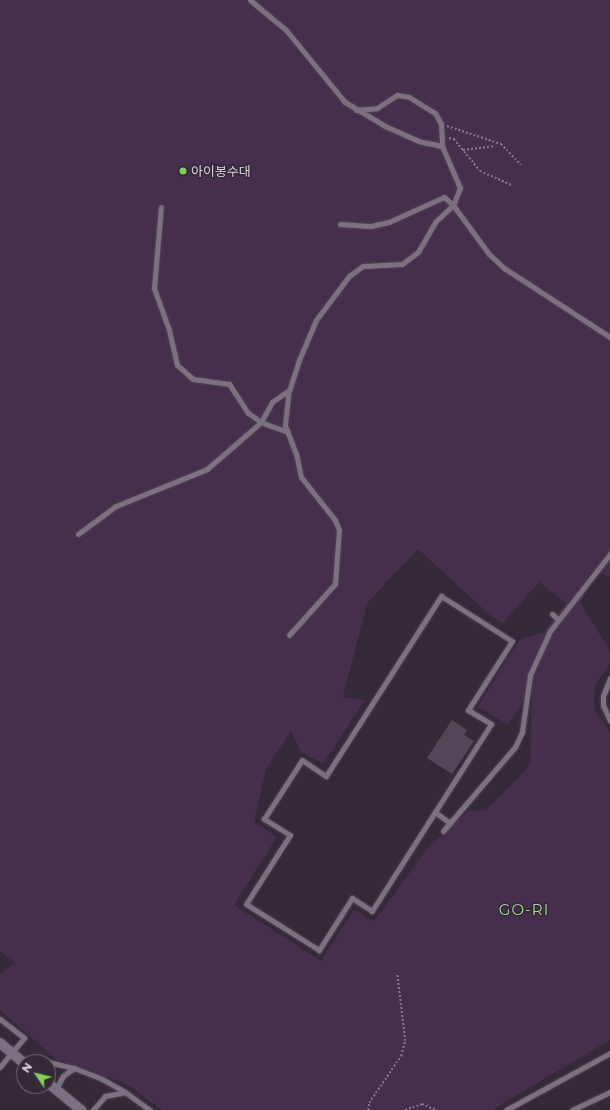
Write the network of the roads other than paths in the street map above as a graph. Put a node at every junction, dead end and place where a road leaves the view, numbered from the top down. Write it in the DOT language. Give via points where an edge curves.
graph roads {
  1 [pos="250,0"];
  2 [pos="356,110"];
  3 [pos="442,146"];
  4 [pos="453,205"];
  5 [pos="161,207"];
  6 [pos="340,224"];
  7 [pos="610,337"];
  8 [pos="289,390"];
  9 [pos="259,421"];
  10 [pos="288,432"];
  11 [pos="78,534"];
  12 [pos="610,554"];
  13 [pos="552,614"];
  14 [pos="558,619"];
  15 [pos="289,635"];
  16 [pos="610,678"];
  17 [pos="610,721"];
  18 [pos="435,812"];
  19 [pos="450,823"];
  20 [pos="443,831"];
  21 [pos="0,1020"];
  22 [pos="0,1043"];
  23 [pos="610,1053"];
  24 [pos="19,1054"];
  25 [pos="16,1056"];
  26 [pos="16,1059"];
  27 [pos="56,1064"];
  28 [pos="0,1067"];
  29 [pos="74,1068"];
  30 [pos="56,1082"];
  31 [pos="56,1089"];
  32 [pos="125,1092"];
  33 [pos="610,1092"];
  34 [pos="81,1110"];
  35 [pos="93,1110"];
  36 [pos="150,1110"];
  37 [pos="506,1110"];
  38 [pos="572,1110"];
  1 -- 2 [label="lane" via="286,30 335,94"];
  2 -- 3 [label="lane" via="418,140"];
  2 -- 3 [label="lane" via="377,108 397,95 409,97 425,105 441,124"];
  3 -- 4 [label="lane" via="460,188"];
  4 -- 6 [label="lane" via="444,197 389,222 370,226"];
  4 -- 7 [label="lane" via="489,254 504,268"];
  4 -- 8 [label="lane" via="435,222 418,252 402,264 363,266 349,276 316,320"];
  5 -- 9 [label="lane" via="154,288 169,330 177,365 193,379 229,384 248,413"];
  8 -- 9 [label="lane" via="272,402"];
  8 -- 10 [label="lane" via="285,425"];
  9 -- 10 [label="lane"];
  9 -- 11 [label="lane" via="207,469 116,506"];
  10 -- 15 [label="lane" via="301,477 340,530 335,584"];
  12 -- 14 [label="lane"];
  13 -- 14 [label="lane"];
  14 -- 19 [label="lane" via="530,675 519,740"];
  16 -- 17 [label="lane" via="605,688 603,705"];
  18 -- 18 [label="lane" via="372,911 352,898 319,950 246,904 290,835 264,819 302,760 326,776 441,596 512,641 468,710 491,724"];
  18 -- 19 [label="lane"];
  19 -- 20 [label="lane"];
  21 -- 24 [label="lane" via="24,1038"];
  22 -- 25 [label="street"];
  23 -- 37 [label="lane"];
  26 -- 28 [label="lane"];
  27 -- 29 [label="lane"];
  29 -- 30 [label="lane"];
  29 -- 32 [label="lane" via="97,1076"];
  31 -- 34 [label="street"];
  32 -- 35 [label="lane" via="105,1096"];
  32 -- 36 [label="lane"];
  33 -- 38 [label="lane"];
}
